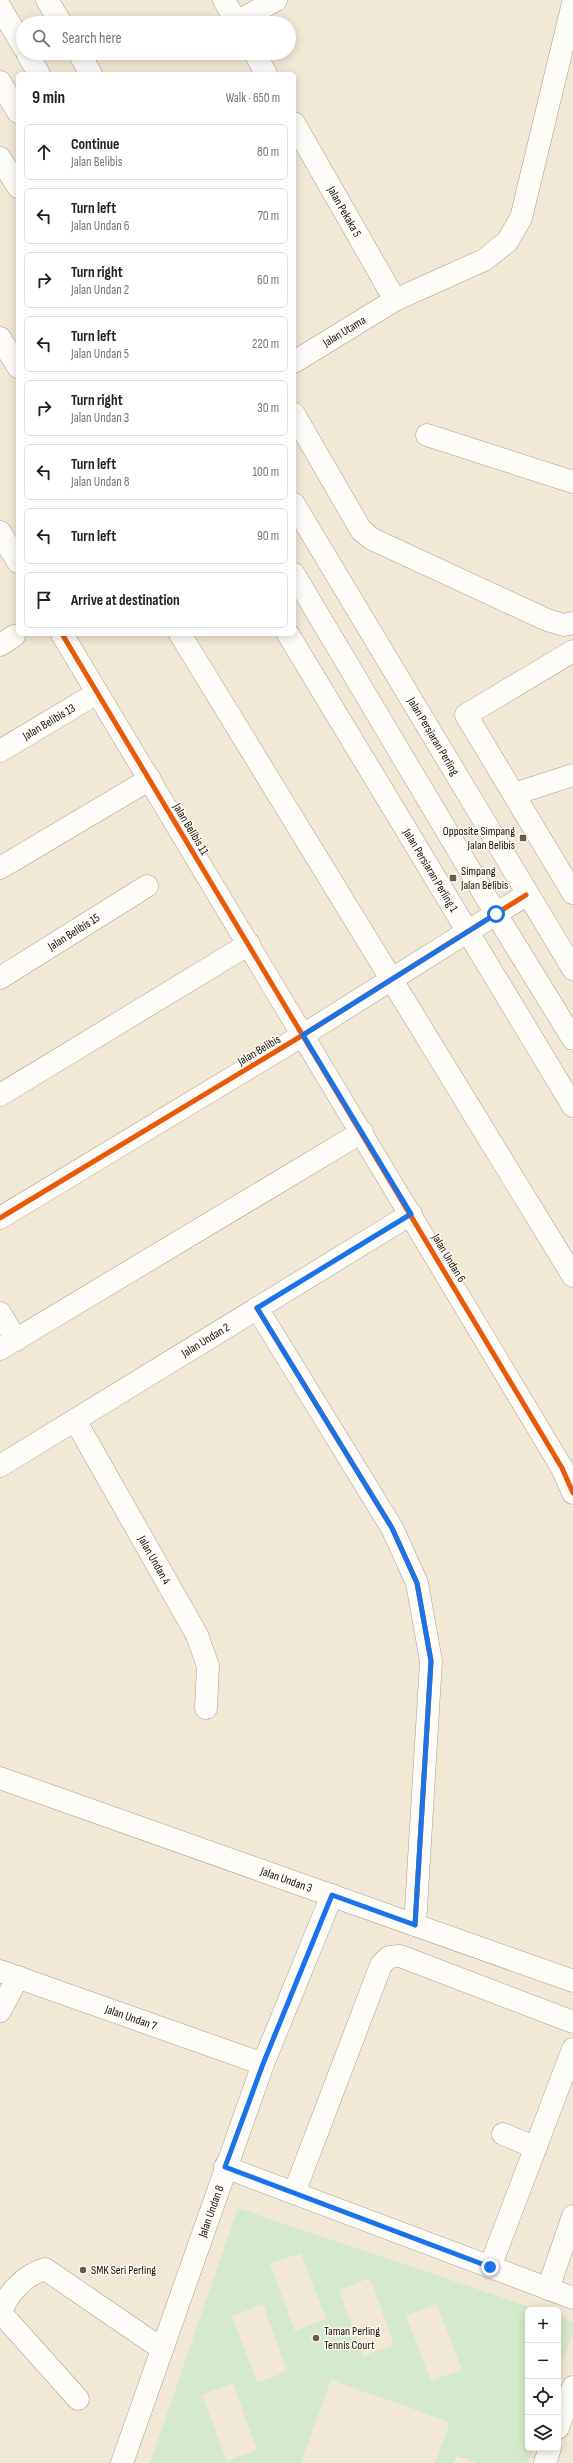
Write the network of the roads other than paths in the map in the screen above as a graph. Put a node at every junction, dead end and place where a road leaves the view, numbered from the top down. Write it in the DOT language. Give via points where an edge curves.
graph roads {
  1 [pos="47,0"];
  2 [pos="224,0"];
  3 [pos="276,0"];
  4 [pos="573,3"];
  5 [pos="0,7"];
  6 [pos="57,16"];
  7 [pos="233,16"];
  8 [pos="249,16"];
  9 [pos="16,34"];
  10 [pos="31,60"];
  11 [pos="83,60"];
  12 [pos="258,60"];
  13 [pos="38,72"];
  14 [pos="90,72"];
  15 [pos="265,72"];
  16 [pos="0,82"];
  17 [pos="16,109"];
  18 [pos="296,127"];
  19 [pos="0,158"];
  20 [pos="16,185"];
  21 [pos="395,300"];
  22 [pos="0,338"];
  23 [pos="296,361"];
  24 [pos="16,364"];
  25 [pos="296,417"];
  26 [pos="427,435"];
  27 [pos="573,482"];
  28 [pos="296,507"];
  29 [pos="0,532"];
  30 [pos="16,559"];
  31 [pos="296,577"];
  32 [pos="573,623"];
  33 [pos="63,636"];
  34 [pos="181,636"];
  35 [pos="289,636"];
  36 [pos="573,651"];
  37 [pos="97,693"];
  38 [pos="0,751"];
  39 [pos="573,776"];
  40 [pos="150,779"];
  41 [pos="514,794"];
  42 [pos="0,868"];
  43 [pos="570,884"];
  44 [pos="147,886"];
  45 [pos="526,895"];
  46 [pos="496,914"];
  47 [pos="469,933"];
  48 [pos="249,944"];
  49 [pos="573,969"];
  50 [pos="0,978"];
  51 [pos="389,979"];
  52 [pos="303,1035"];
  53 [pos="573,1039"];
  54 [pos="0,1095"];
  55 [pos="573,1106"];
  56 [pos="362,1132"];
  57 [pos="411,1214"];
  58 [pos="0,1218"];
  59 [pos="573,1276"];
  60 [pos="257,1308"];
  61 [pos="0,1313"];
  62 [pos="8,1344"];
  63 [pos="75,1420"];
  64 [pos="567,1464"];
  65 [pos="0,1466"];
  66 [pos="573,1493"];
  67 [pos="206,1708"];
  68 [pos="0,1778"];
  69 [pos="332,1895"];
  70 [pos="415,1925"];
  71 [pos="9,1974"];
  72 [pos="573,1981"];
  73 [pos="0,2010"];
  74 [pos="573,2022"];
  75 [pos="573,2049"];
  76 [pos="263,2064"];
  77 [pos="504,2134"];
  78 [pos="536,2148"];
  79 [pos="225,2167"];
  80 [pos="294,2193"];
  81 [pos="573,2216"];
  82 [pos="490,2267"];
  83 [pos="548,2289"];
  84 [pos="573,2298"];
  85 [pos="162,2349"];
  86 [pos="573,2387"];
  87 [pos="78,2399"];
  88 [pos="561,2420"];
  89 [pos="549,2451"];
  90 [pos="122,2463"];
  91 [pos="545,2463"];
  1 -- 6 [label="street"];
  2 -- 7 [label="street"];
  3 -- 8 [label="street"];
  4 -- 21 [label="street, Jalan Utama" via="521,218 511,236 484,260"];
  5 -- 9 [label="street"];
  10 -- 13 [label="street"];
  11 -- 14 [label="street"];
  12 -- 15 [label="street"];
  16 -- 17 [label="street"];
  18 -- 21 [label="street, Jalan Pekaka 5"];
  19 -- 20 [label="street"];
  21 -- 23 [label="street, Jalan Utama"];
  22 -- 24 [label="street"];
  25 -- 32 [label="street" via="361,530 372,539 547,620 564,625"];
  26 -- 27 [label="street"];
  28 -- 45 [label="street, Jalan Persiaran Perling"];
  29 -- 30 [label="street"];
  31 -- 46 [label="street"];
  33 -- 37 [label="street, Jalan Belibis 11"];
  34 -- 51 [label="street"];
  35 -- 47 [label="street, Jalan Persiaran Perling 1"];
  36 -- 41 [label="street" via="466,715"];
  37 -- 38 [label="street, Jalan Belibis 13"];
  37 -- 40 [label="street, Jalan Belibis 11"];
  39 -- 41 [label="street"];
  40 -- 42 [label="street"];
  40 -- 48 [label="street, Jalan Belibis 11"];
  41 -- 43 [label="street"];
  44 -- 50 [label="street, Jalan Belibis 15"];
  45 -- 46 [label="street, Jalan Belibis"];
  45 -- 49 [label="street, Jalan Persiaran Perling"];
  46 -- 47 [label="street, Jalan Belibis"];
  46 -- 53 [label="street"];
  47 -- 51 [label="street, Jalan Belibis"];
  47 -- 55 [label="street, Jalan Persiaran Perling 1"];
  48 -- 52 [label="street, Jalan Belibis 11"];
  48 -- 54 [label="street"];
  51 -- 52 [label="street, Jalan Belibis"];
  51 -- 59 [label="street"];
  52 -- 56 [label="street, Jalan Undan 6"];
  52 -- 58 [label="street, Jalan Belibis"];
  56 -- 57 [label="street, Jalan Undan 6"];
  56 -- 62 [label="street"];
  57 -- 60 [label="street, Jalan Undan 2"];
  57 -- 64 [label="street, Jalan Undan 6"];
  60 -- 63 [label="street, Jalan Undan 2"];
  60 -- 70 [label="street" via="392,1528 417,1583 431,1661"];
  61 -- 62 [label="street"];
  63 -- 65 [label="street, Jalan Undan 2"];
  63 -- 67 [label="street, Jalan Undan 4" via="197,1635 208,1666"];
  64 -- 66 [label="street, Jalan Undan 6"];
  68 -- 69 [label="street, Jalan Undan 3"];
  69 -- 70 [label="street, Jalan Undan 3"];
  69 -- 76 [label="street, Jalan Undan 8"];
  70 -- 72 [label="street, Jalan Undan 3"];
  71 -- 73 [label="street"];
  71 -- 76 [label="street, Jalan Undan 7"];
  74 -- 80 [label="street" via="400,1956 389,1956 381,1965"];
  75 -- 78 [label="street"];
  76 -- 79 [label="street, Jalan Undan 8"];
  77 -- 78 [label="street"];
  78 -- 82 [label="street"];
  79 -- 80 [label="street"];
  79 -- 85 [label="street, Jalan Undan 8"];
  80 -- 82 [label="street"];
  81 -- 83 [label="street"];
  82 -- 83 [label="street"];
  83 -- 84 [label="street"];
  85 -- 87 [label="street" via="45,2269 34,2272 5,2299 1,2313"];
  85 -- 90 [label="street, Jalan Undan 8"];
  86 -- 88 [label="street"];
  89 -- 91 [label="street"];
}
